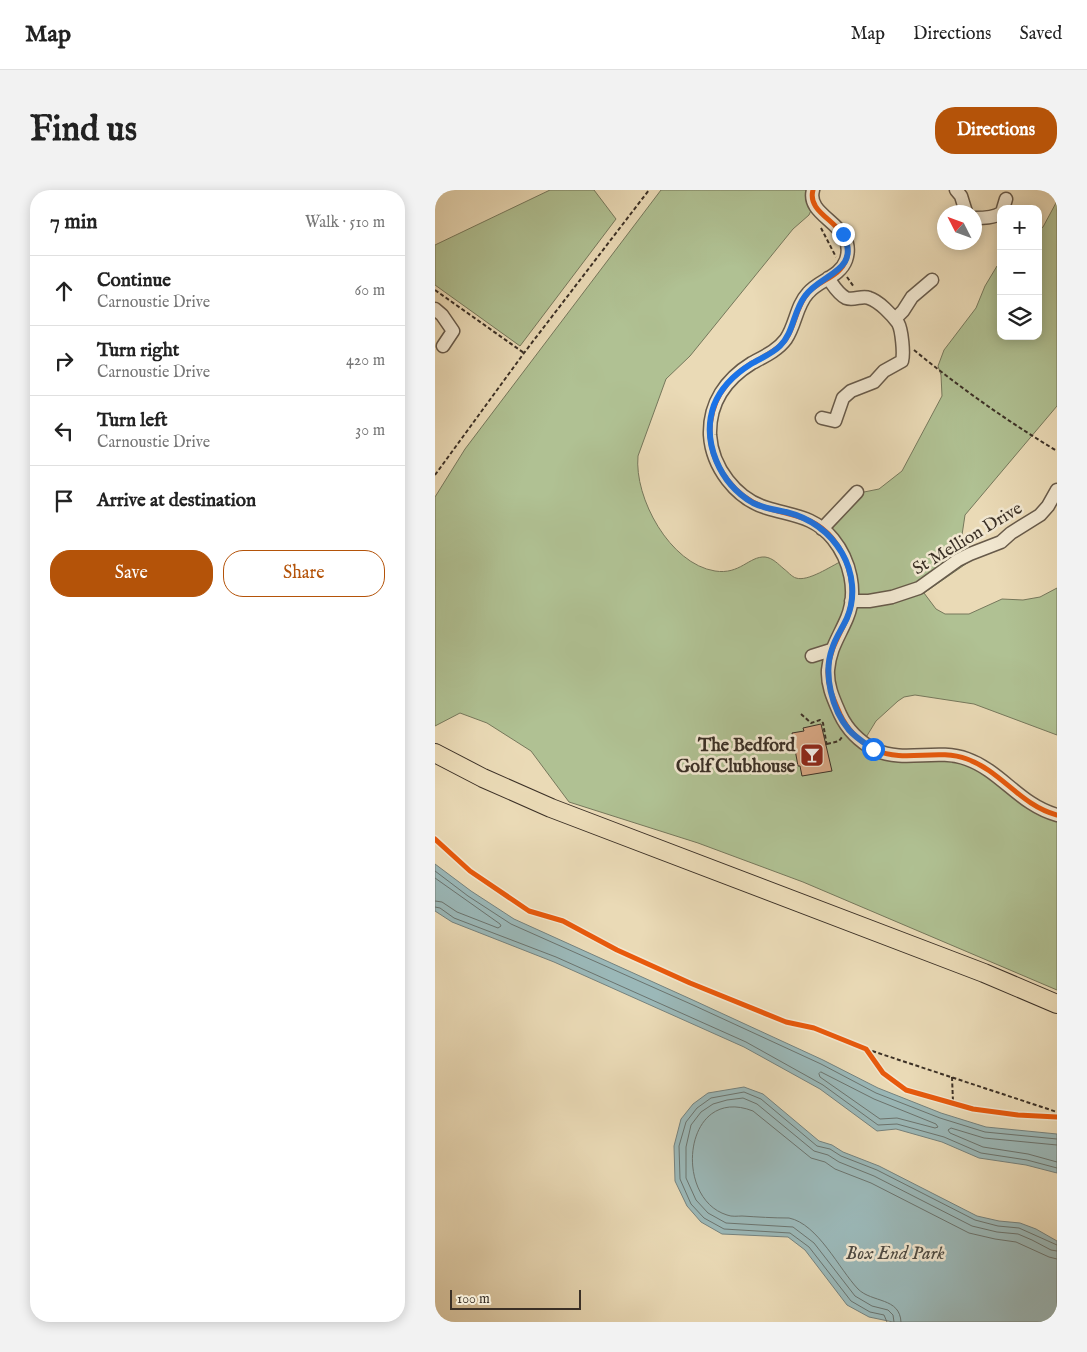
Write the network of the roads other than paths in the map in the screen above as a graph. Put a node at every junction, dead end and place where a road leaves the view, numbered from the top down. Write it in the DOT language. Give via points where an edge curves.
graph roads {
  1 [pos="813,190"];
  2 [pos="955,190"];
  3 [pos="964,205"];
  4 [pos="997,215"];
  5 [pos="982,218"];
  6 [pos="828,278"];
  7 [pos="932,280"];
  8 [pos="435,309"];
  9 [pos="895,319"];
  10 [pos="443,346"];
  11 [pos="822,418"];
  12 [pos="1057,490"];
  13 [pos="857,492"];
  14 [pos="823,529"];
  15 [pos="851,601"];
  16 [pos="831,650"];
  17 [pos="812,656"];
  18 [pos="435,753"];
  19 [pos="1057,815"];
  20 [pos="1057,1004"];
  1 -- 6 [label="street" via="814,204 847,242 845,261"];
  2 -- 3 [label="street"];
  4 -- 5 [label="street"];
  6 -- 9 [label="street" via="845,298 868,297"];
  6 -- 14 [label="street" via="805,295 792,328 778,347 738,372 724,388 714,406 710,436 717,462 725,476 745,497 766,508 800,516"];
  7 -- 9 [label="street"];
  8 -- 10 [label="street" via="453,331"];
  9 -- 11 [label="street" via="901,330 902,360 874,382 851,391 843,398 835,421"];
  12 -- 15 [label="street, St Mellion Drive" via="1040,516 1001,542 958,560 919,588 869,602"];
  13 -- 14 [label="street"];
  14 -- 15 [label="street" via="833,539 850,573"];
  15 -- 16 [label="street"];
  16 -- 17 [label="street"];
  16 -- 19 [label="street" via="829,688 849,730 873,749 903,756 938,753 967,759 997,777 1027,802"];
  18 -- 20 [label="highway" via="551,808 984,972"];
}
